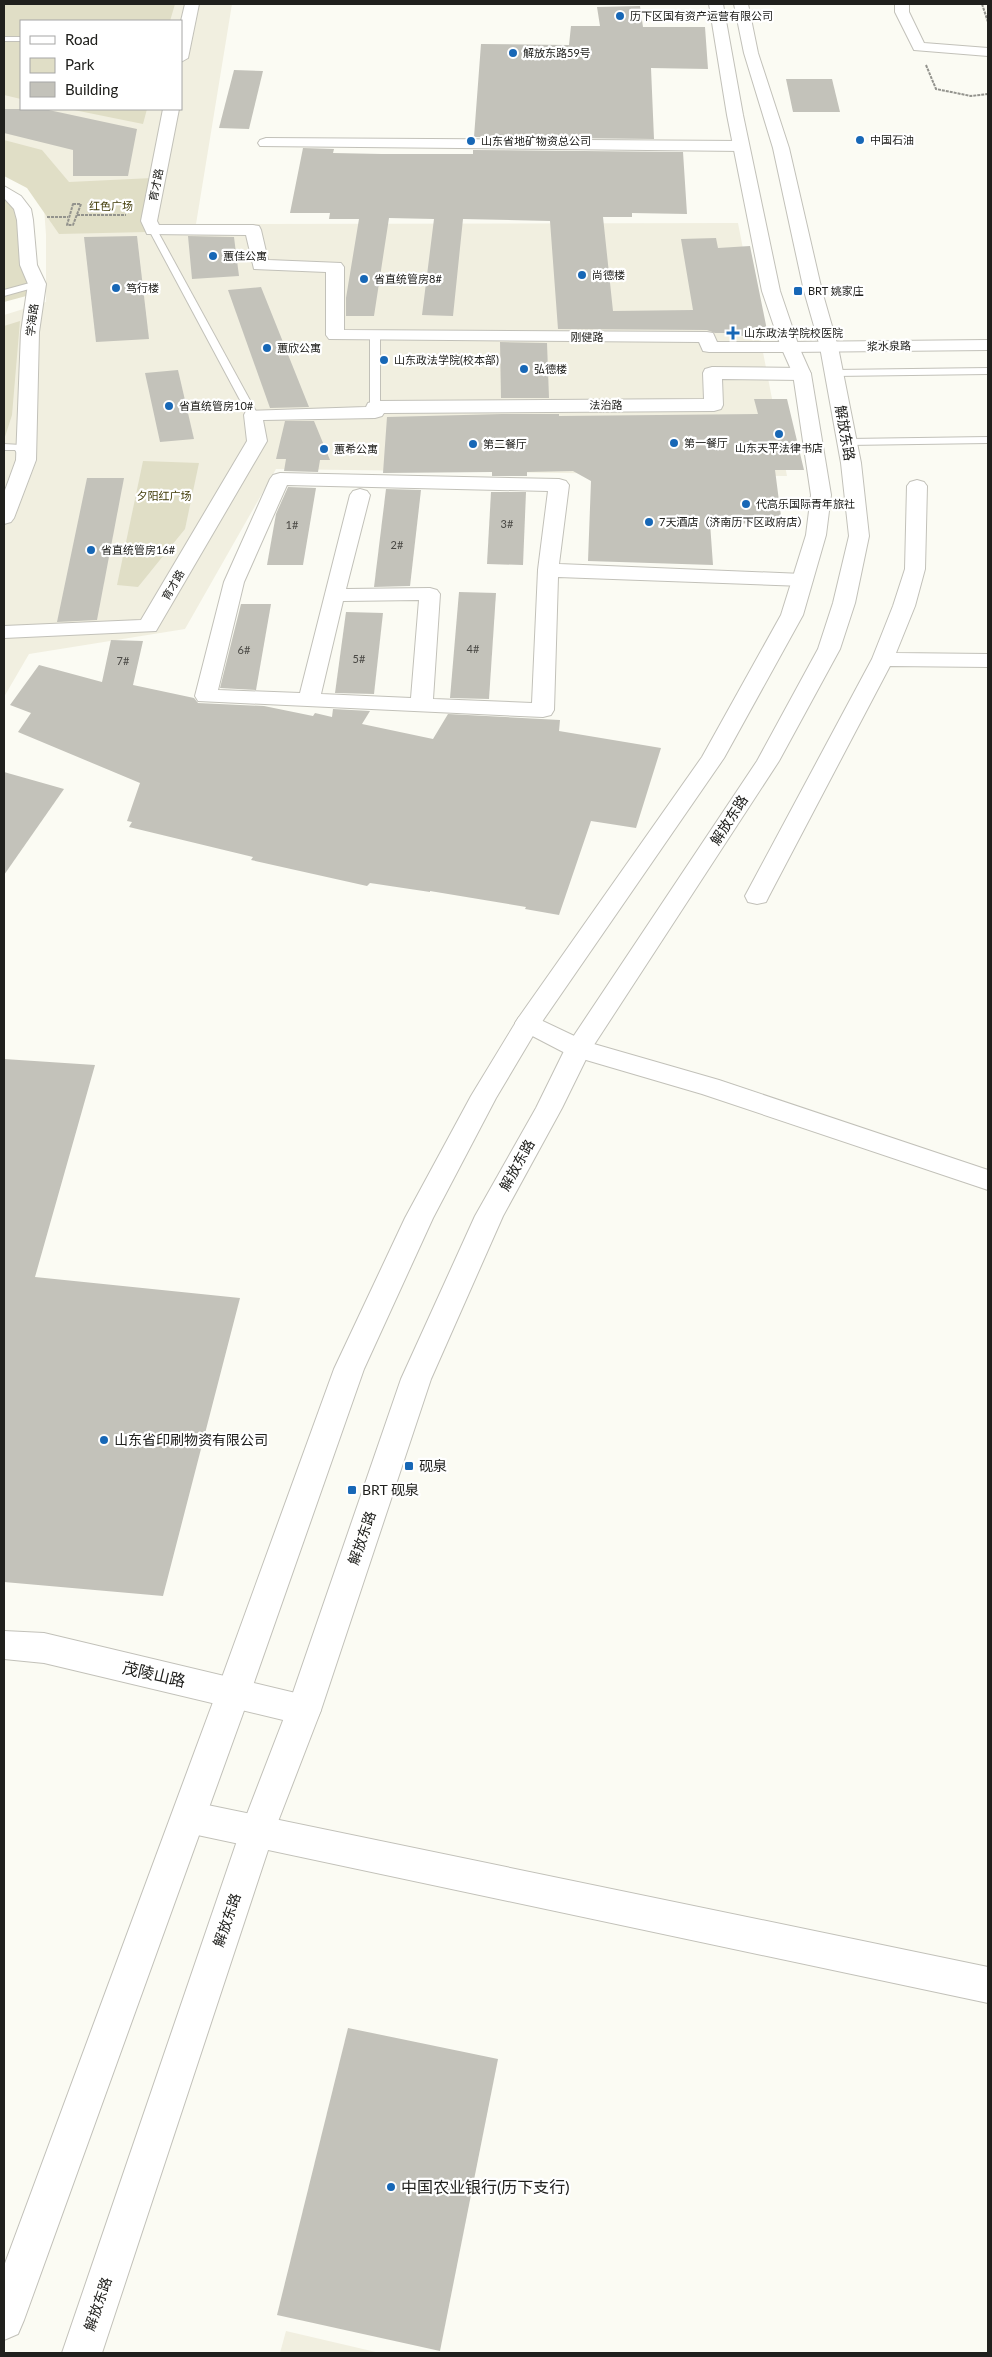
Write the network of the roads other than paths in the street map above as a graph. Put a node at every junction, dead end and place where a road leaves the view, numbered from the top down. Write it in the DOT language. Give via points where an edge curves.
graph roads {
  1 [pos="192,4"];
  2 [pos="716,4"];
  3 [pos="741,4"];
  4 [pos="902,4"];
  5 [pos="4,39"];
  6 [pos="20,39"];
  7 [pos="183,42"];
  8 [pos="988,52"];
  9 [pos="171,110"];
  10 [pos="266,144"];
  11 [pos="741,146"];
  12 [pos="4,191"];
  13 [pos="152,222"];
  14 [pos="37,284"];
  15 [pos="4,293"];
  16 [pos="375,337"];
  17 [pos="988,345"];
  18 [pos="790,347"];
  19 [pos="829,347"];
  20 [pos="988,371"];
  21 [pos="835,373"];
  22 [pos="802,374"];
  23 [pos="375,410"];
  24 [pos="253,415"];
  25 [pos="988,440"];
  26 [pos="848,442"];
  27 [pos="4,447"];
  28 [pos="26,460"];
  29 [pos="917,486"];
  30 [pos="360,495"];
  31 [pos="4,518"];
  32 [pos="548,570"];
  33 [pos="802,580"];
  34 [pos="334,595"];
  35 [pos="4,632"];
  36 [pos="883,659"];
  37 [pos="988,661"];
  38 [pos="309,700"];
  39 [pos="421,705"];
  40 [pos="757,896"];
  41 [pos="528,1023"];
  42 [pos="578,1049"];
  43 [pos="988,1180"];
  44 [pos="4,1645"];
  45 [pos="233,1692"];
  46 [pos="304,1710"];
  47 [pos="188,1817"];
  48 [pos="257,1832"];
  49 [pos="988,1985"];
  50 [pos="4,2320"];
  51 [pos="82,2353"];
  1 -- 7 [label="street"];
  2 -- 11 [label="street"];
  3 -- 19 [label="street, 解放东路" via="751,53 781,148"];
  4 -- 8 [label="street" via="902,12 919,47"];
  5 -- 6 [label="lane"];
  9 -- 13 [label="street, 育才路"];
  10 -- 11 [label="street"];
  11 -- 18 [label="street" via="771,291"];
  12 -- 14 [label="street, 学海路" via="18,202 23,217 30,276"];
  13 -- 16 [label="street" via="253,230 260,265 335,267 335,335"];
  13 -- 24 [label="lane, 育才路"];
  14 -- 15 [label="lane"];
  14 -- 28 [label="street, 学海路" via="30,332"];
  16 -- 18 [label="street, 刚健路" via="707,337 709,347"];
  16 -- 23 [label="lane"];
  17 -- 19 [label="street, 浆水泉路"];
  18 -- 19 [label="street, 浆水泉路"];
  18 -- 22 [label="street"];
  19 -- 21 [label="street, 解放东路"];
  20 -- 21 [label="lane"];
  21 -- 26 [label="street, 解放东路"];
  22 -- 23 [label="street, 法治路" via="712,373 714,405"];
  22 -- 33 [label="street" via="820,494 816,535"];
  23 -- 24 [label="street"];
  24 -- 35 [label="street, 育才路" via="257,441 148,626"];
  25 -- 26 [label="lane"];
  26 -- 42 [label="street, 解放东路" via="858,536 844,603 829,650 768,761"];
  27 -- 28 [label="lane" via="18,447"];
  28 -- 31 [label="street, 学海路"];
  29 -- 36 [label="street" via="916,569"];
  30 -- 34 [label="street"];
  32 -- 33 [label="street"];
  32 -- 38 [label="street" via="559,485 280,479 234,582 206,696"];
  32 -- 39 [label="street" via="543,710"];
  33 -- 41 [label="street" via="792,615 713,758"];
  34 -- 38 [label="street"];
  34 -- 39 [label="street" via="430,594"];
  36 -- 37 [label="street"];
  36 -- 40 [label="street"];
  38 -- 39 [label="street"];
  41 -- 42 [label="street"];
  41 -- 45 [label="street" via="484,1096 419,1218 349,1369"];
  42 -- 43 [label="street" via="710,1087"];
  42 -- 46 [label="street, 解放东路" via="489,1216 416,1379"];
  44 -- 45 [label="street, 茂陵山路" via="44,1648"];
  45 -- 46 [label="street, 茂陵山路"];
  45 -- 47 [label="street"];
  46 -- 48 [label="street, 解放东路"];
  47 -- 48 [label="street"];
  47 -- 50 [label="street"];
  48 -- 49 [label="street"];
  48 -- 51 [label="street, 解放东路"];
}
